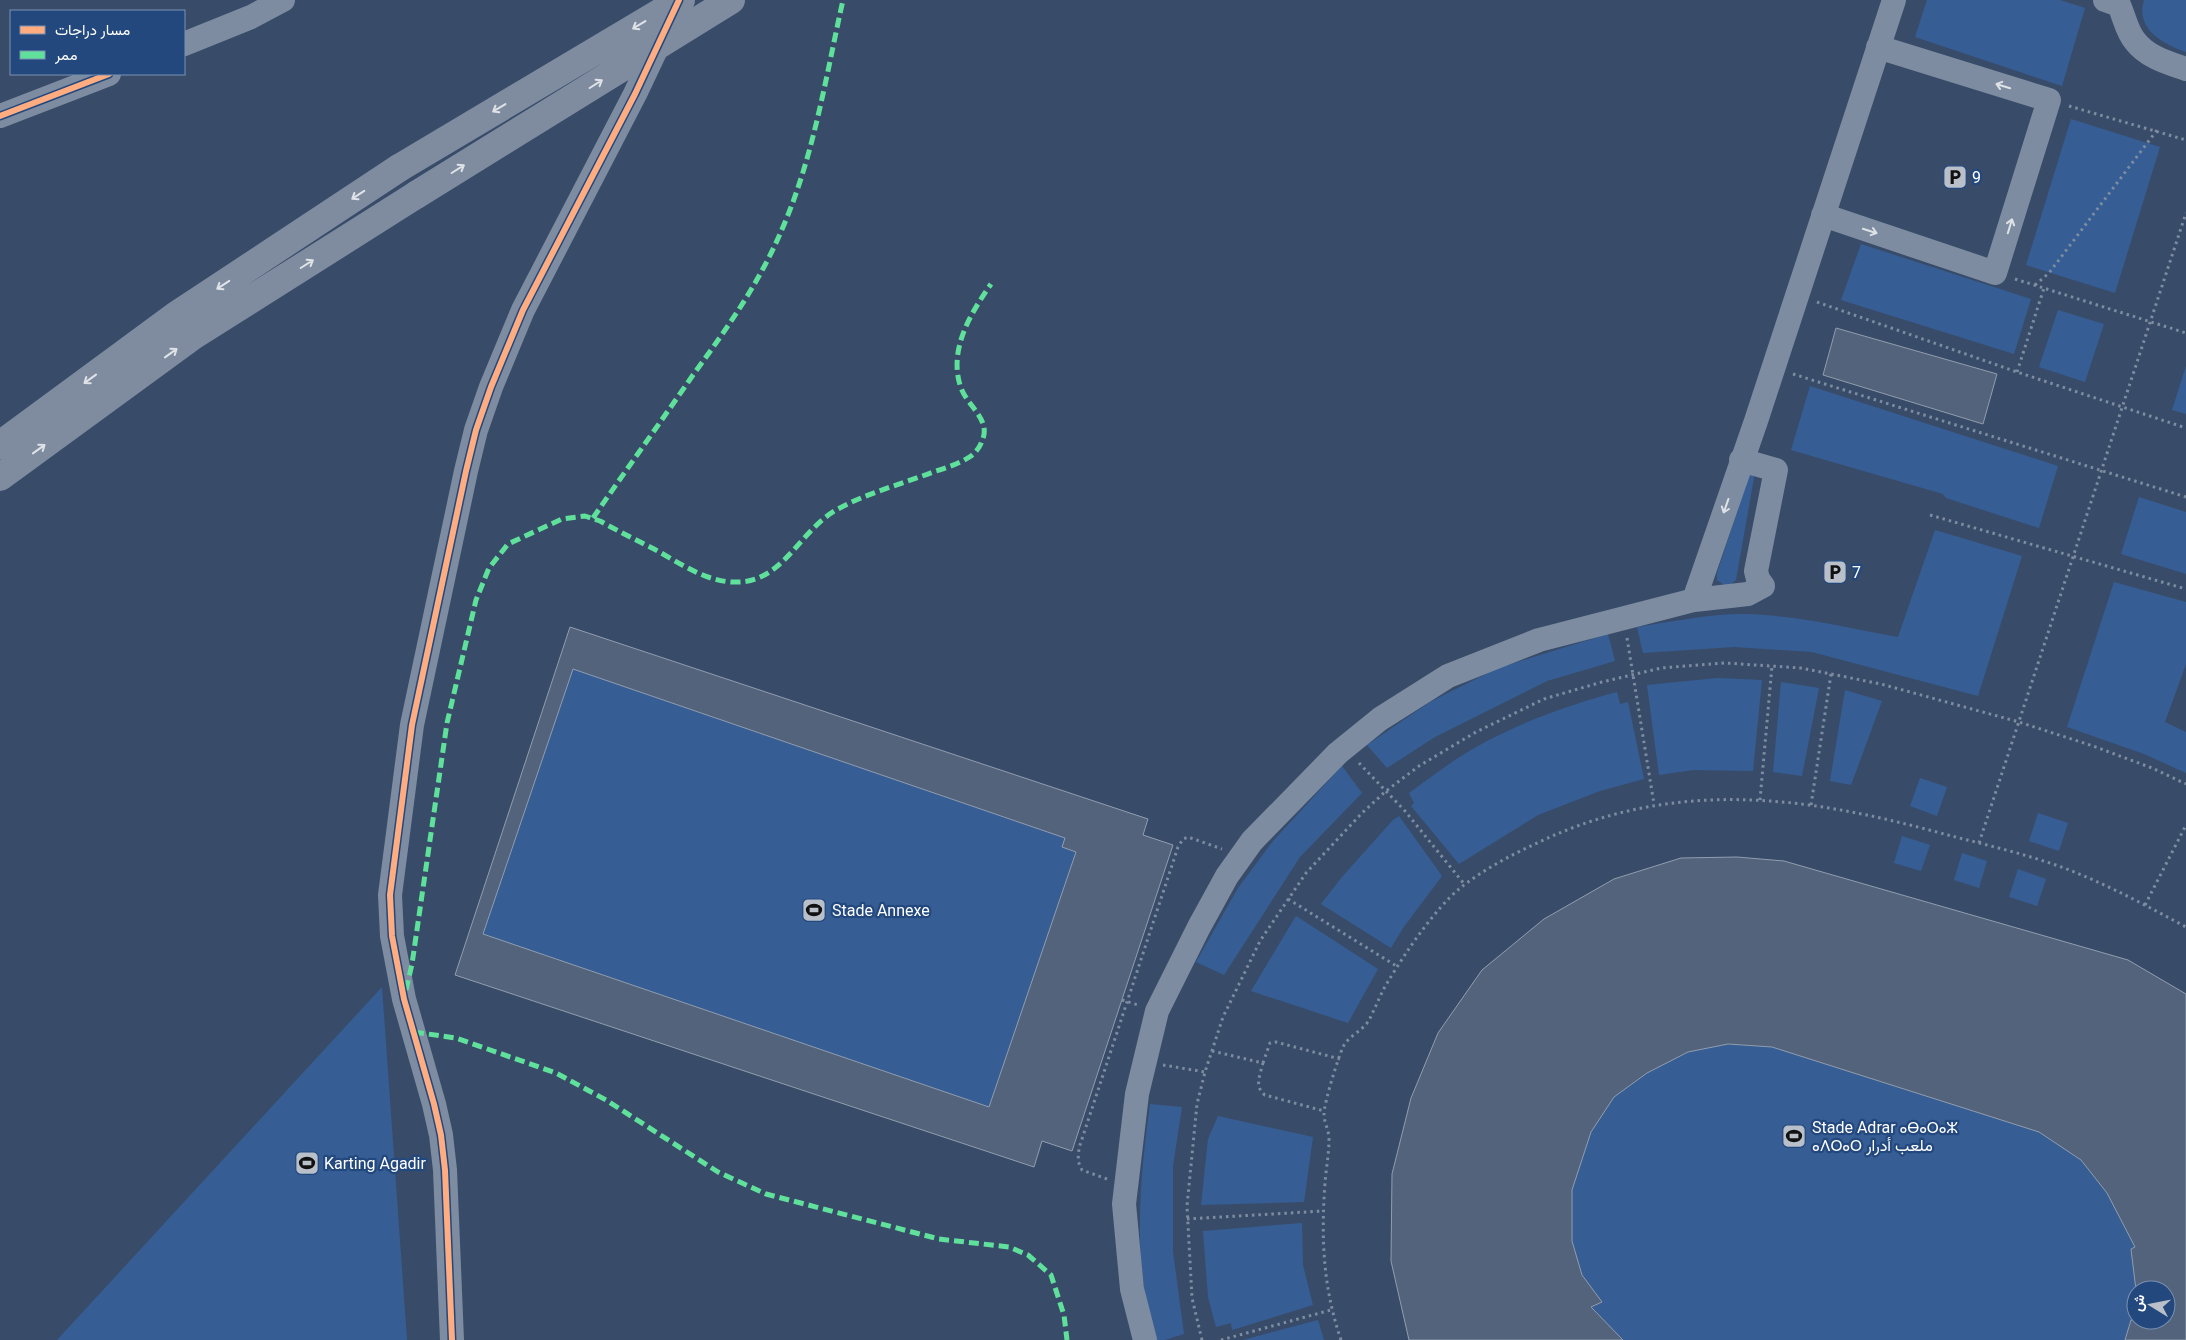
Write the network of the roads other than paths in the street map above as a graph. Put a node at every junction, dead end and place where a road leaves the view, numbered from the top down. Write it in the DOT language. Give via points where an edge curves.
graph roads {
  1 [pos="283,0"];
  2 [pos="680,0"];
  3 [pos="731,0"];
  4 [pos="1894,0"];
  5 [pos="2115,2"];
  6 [pos="185,44"];
  7 [pos="1878,47"];
  8 [pos="2186,69"];
  9 [pos="106,75"];
  10 [pos="0,116"];
  11 [pos="1823,216"];
  12 [pos="0,445"];
  13 [pos="1759,465"];
  14 [pos="0,477"];
  15 [pos="1737,596"];
  16 [pos="1694,600"];
  17 [pos="452,1340"];
  18 [pos="1145,1340"];
  1 -- 6 [label="street" via="251,17"];
  2 -- 12 [label="highway, one-way, bridge" via="399,168 175,316"];
  2 -- 17 [label="street" via="523,310 491,387 466,471 412,725 390,895 392,936 404,999 441,1135"];
  14 -- 3 [label="highway, one-way, bridge" via="193,336"];
  4 -- 7 [label="street"];
  5 -- 8 [label="street" via="2134,41 2148,54"];
  7 -- 11 [label="street"];
  11 -- 7 [label="street, one-way" via="1995,273 2049,100"];
  9 -- 10 [label="street"];
  11 -- 13 [label="street" via="1756,421"];
  13 -- 15 [label="street"];
  13 -- 15 [label="street" via="1756,571 1763,586"];
  13 -- 16 [label="street, one-way"];
  15 -- 16 [label="street"];
  16 -- 18 [label="street" via="1539,640 1448,676 1380,719 1345,747 1252,841 1227,876 1157,1011 1137,1094 1124,1204 1132,1290"];
}
